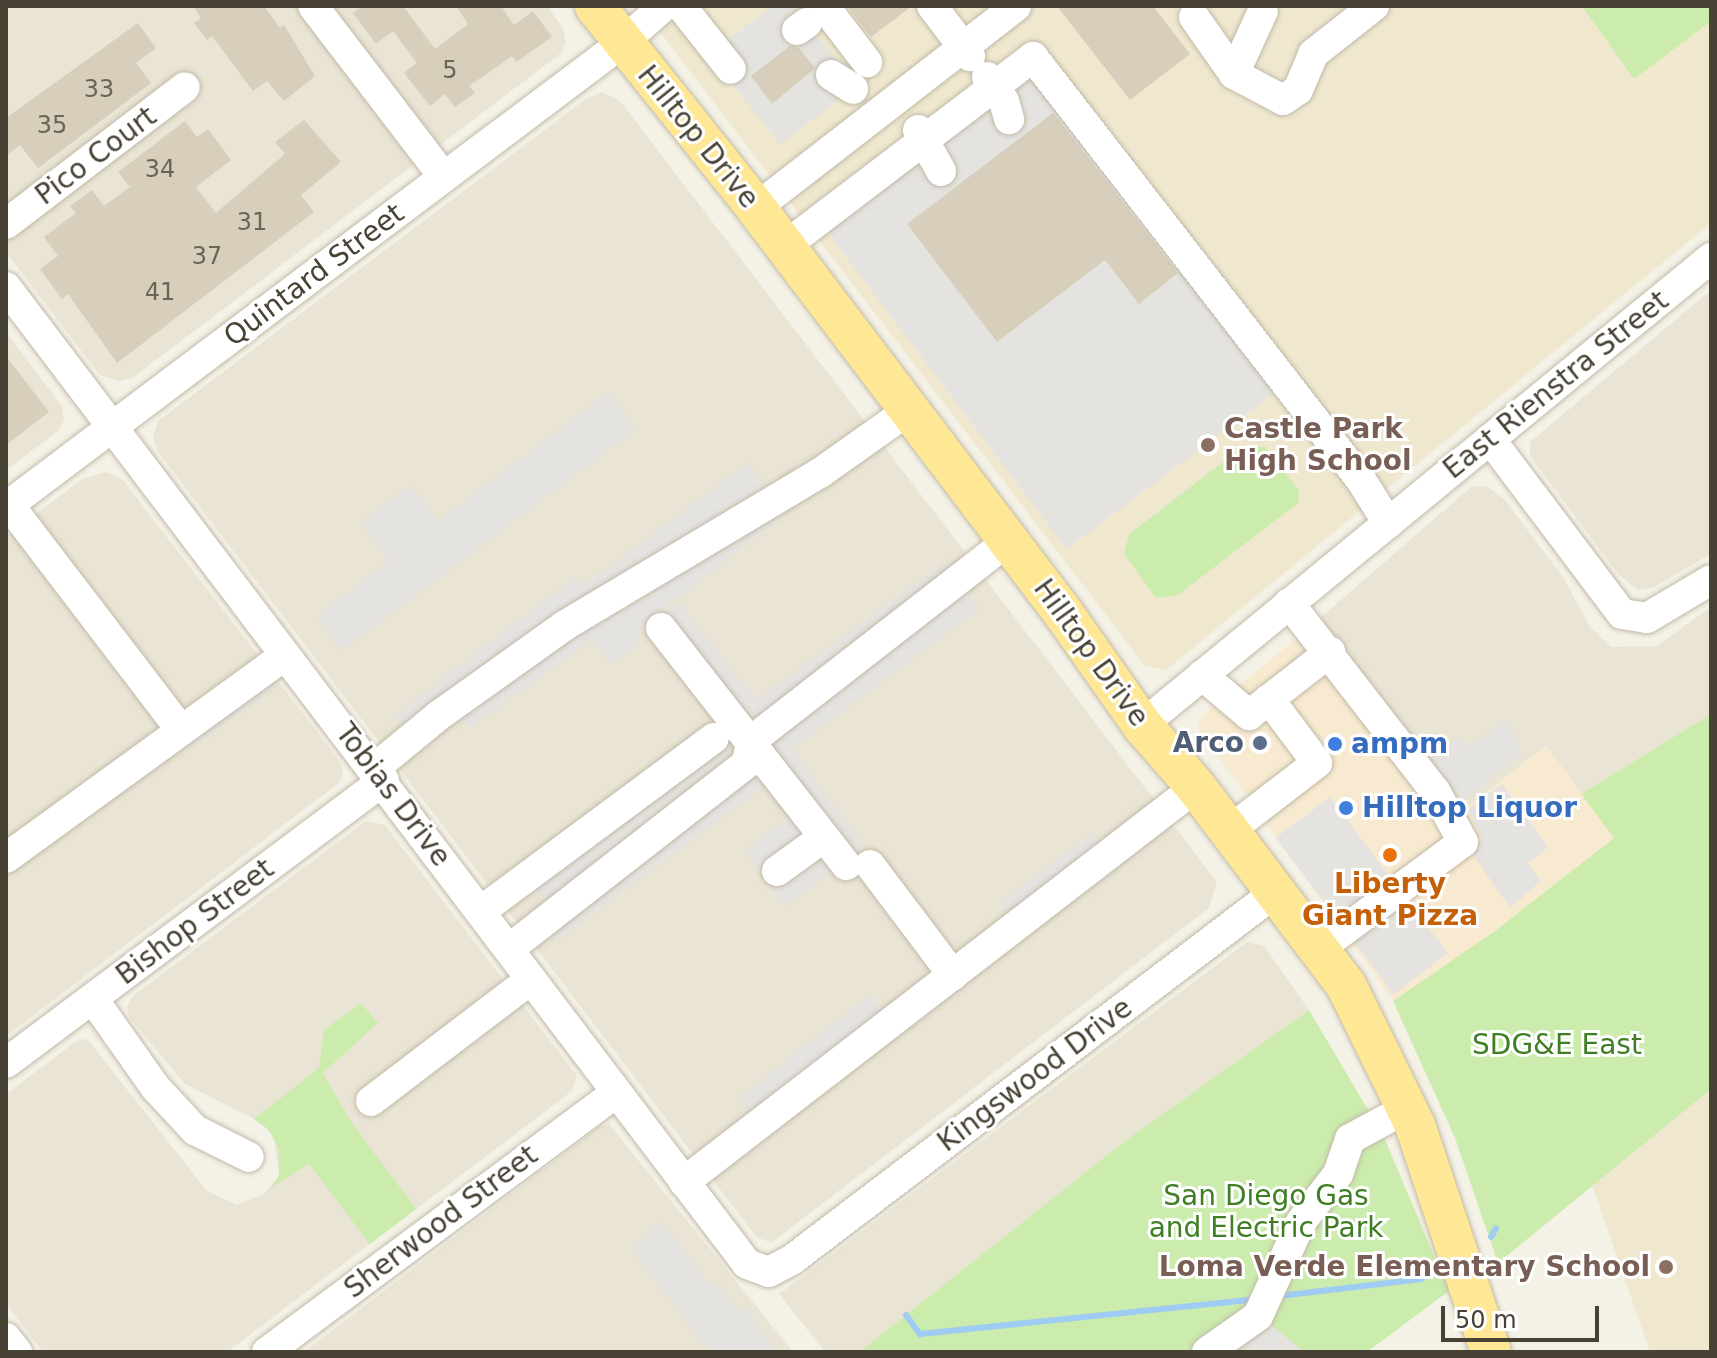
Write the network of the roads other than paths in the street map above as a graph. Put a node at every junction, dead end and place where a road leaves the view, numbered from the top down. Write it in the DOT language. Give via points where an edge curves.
graph roads {
  1 [pos="313,6"];
  2 [pos="595,6"];
  3 [pos="664,6"];
  4 [pos="681,6"];
  5 [pos="932,6"];
  6 [pos="1016,6"];
  7 [pos="1374,6"];
  8 [pos="1267,9"];
  9 [pos="1190,12"];
  10 [pos="815,16"];
  11 [pos="622,43"];
  12 [pos="972,49"];
  13 [pos="731,69"];
  14 [pos="1234,74"];
  15 [pos="185,87"];
  16 [pos="890,90"];
  17 [pos="1009,119"];
  18 [pos="941,171"];
  19 [pos="443,176"];
  20 [pos="751,201"];
  21 [pos="6,224"];
  22 [pos="785,246"];
  23 [pos="1711,258"];
  24 [pos="6,287"];
  25 [pos="909,410"];
  26 [pos="113,428"];
  27 [pos="1490,439"];
  28 [pos="7,506"];
  29 [pos="1388,523"];
  30 [pos="1008,541"];
  31 [pos="1711,580"];
  32 [pos="1289,603"];
  33 [pos="661,628"];
  34 [pos="1330,652"];
  35 [pos="285,655"];
  36 [pos="1202,675"];
  37 [pos="1269,699"];
  38 [pos="1142,725"];
  39 [pos="181,730"];
  40 [pos="714,738"];
  41 [pos="751,741"];
  42 [pos="379,774"];
  43 [pos="1196,787"];
  44 [pos="1230,830"];
  45 [pos="824,837"];
  46 [pos="6,858"];
  47 [pos="777,871"];
  48 [pos="1277,891"];
  49 [pos="481,911"];
  50 [pos="509,949"];
  51 [pos="1319,949"];
  52 [pos="953,975"];
  53 [pos="531,979"];
  54 [pos="93,999"];
  55 [pos="6,1063"];
  56 [pos="616,1093"];
  57 [pos="371,1101"];
  58 [pos="1407,1108"];
  59 [pos="249,1157"];
  60 [pos="684,1182"];
  61 [pos="793,1259"];
  62 [pos="6,1338"];
  63 [pos="17,1352"];
  64 [pos="267,1352"];
  65 [pos="1207,1352"];
  66 [pos="1491,1352"];
  1 -- 19 [label="street"];
  2 -- 11 [label="main road, Hilltop Drive"];
  3 -- 11 [label="street, Quintard Street"];
  4 -- 13 [label="street"];
  5 -- 12 [label="street"];
  6 -- 12 [label="street"];
  7 -- 14 [label="street" via="1313,54 1298,90 1283,100"];
  8 -- 9 [label="street" via="1246,22 1212,25"];
  8 -- 14 [label="street"];
  9 -- 14 [label="street"];
  10 -- 16 [label="street"];
  11 -- 19 [label="street, Quintard Street"];
  11 -- 20 [label="main road, Hilltop Drive"];
  12 -- 16 [label="street"];
  12 -- 16 [label="street"];
  12 -- 17 [label="street"];
  12 -- 29 [label="street" via="1033,57 1361,480"];
  15 -- 21 [label="street, Pico Court"];
  16 -- 18 [label="street"];
  16 -- 20 [label="street"];
  16 -- 22 [label="street"];
  19 -- 26 [label="street, Quintard Street"];
  20 -- 22 [label="main road, Hilltop Drive"];
  22 -- 25 [label="main road, Hilltop Drive"];
  23 -- 27 [label="street, East Rienstra Street"];
  24 -- 26 [label="street, Tobias Drive"];
  25 -- 30 [label="main road, Hilltop Drive"];
  25 -- 42 [label="street, Bishop Street" via="820,473 564,626 438,716"];
  26 -- 28 [label="street, Quintard Street"];
  26 -- 35 [label="street, Tobias Drive"];
  27 -- 29 [label="street, East Rienstra Street"];
  27 -- 31 [label="street" via="1622,614 1647,618"];
  28 -- 39 [label="street"];
  29 -- 32 [label="street, East Rienstra Street"];
  30 -- 38 [label="main road, Hilltop Drive"];
  30 -- 41 [label="street"];
  32 -- 34 [label="street"];
  32 -- 36 [label="street, East Rienstra Street"];
  33 -- 41 [label="street"];
  34 -- 37 [label="street"];
  34 -- 51 [label="street" via="1435,791 1463,842"];
  35 -- 39 [label="street"];
  35 -- 42 [label="street, Tobias Drive"];
  36 -- 37 [label="street" via="1249,715"];
  36 -- 38 [label="street, East Rienstra Street"];
  37 -- 44 [label="street" via="1317,763"];
  38 -- 43 [label="main road, Hilltop Drive"];
  39 -- 46 [label="street"];
  40 -- 49 [label="street"];
  41 -- 45 [label="street"];
  41 -- 50 [label="street" via="747,763"];
  42 -- 49 [label="street, Tobias Drive"];
  42 -- 54 [label="street, Bishop Street"];
  43 -- 44 [label="main road, Hilltop Drive"];
  43 -- 52 [label="street"];
  44 -- 48 [label="main road, Hilltop Drive"];
  45 -- 47 [label="street"];
  45 -- 52 [label="street" via="858,865"];
  48 -- 51 [label="main road, Hilltop Drive"];
  48 -- 61 [label="street, Kingswood Drive"];
  49 -- 50 [label="street, Tobias Drive"];
  50 -- 53 [label="street, Tobias Drive"];
  51 -- 58 [label="main road, Hilltop Drive" via="1346,985"];
  52 -- 60 [label="street"];
  53 -- 56 [label="street, Tobias Drive"];
  53 -- 57 [label="street"];
  54 -- 55 [label="street, Bishop Street"];
  54 -- 59 [label="street" via="155,1087 195,1130"];
  56 -- 60 [label="street, Tobias Drive"];
  56 -- 64 [label="street, Sherwood Street"];
  58 -- 65 [label="street" via="1350,1139 1338,1174 1301,1222 1258,1316"];
  58 -- 66 [label="main road, Hilltop Drive"];
  60 -- 61 [label="street, Tobias Drive" via="747,1264 769,1272"];
  62 -- 63 [label="street"];
}
